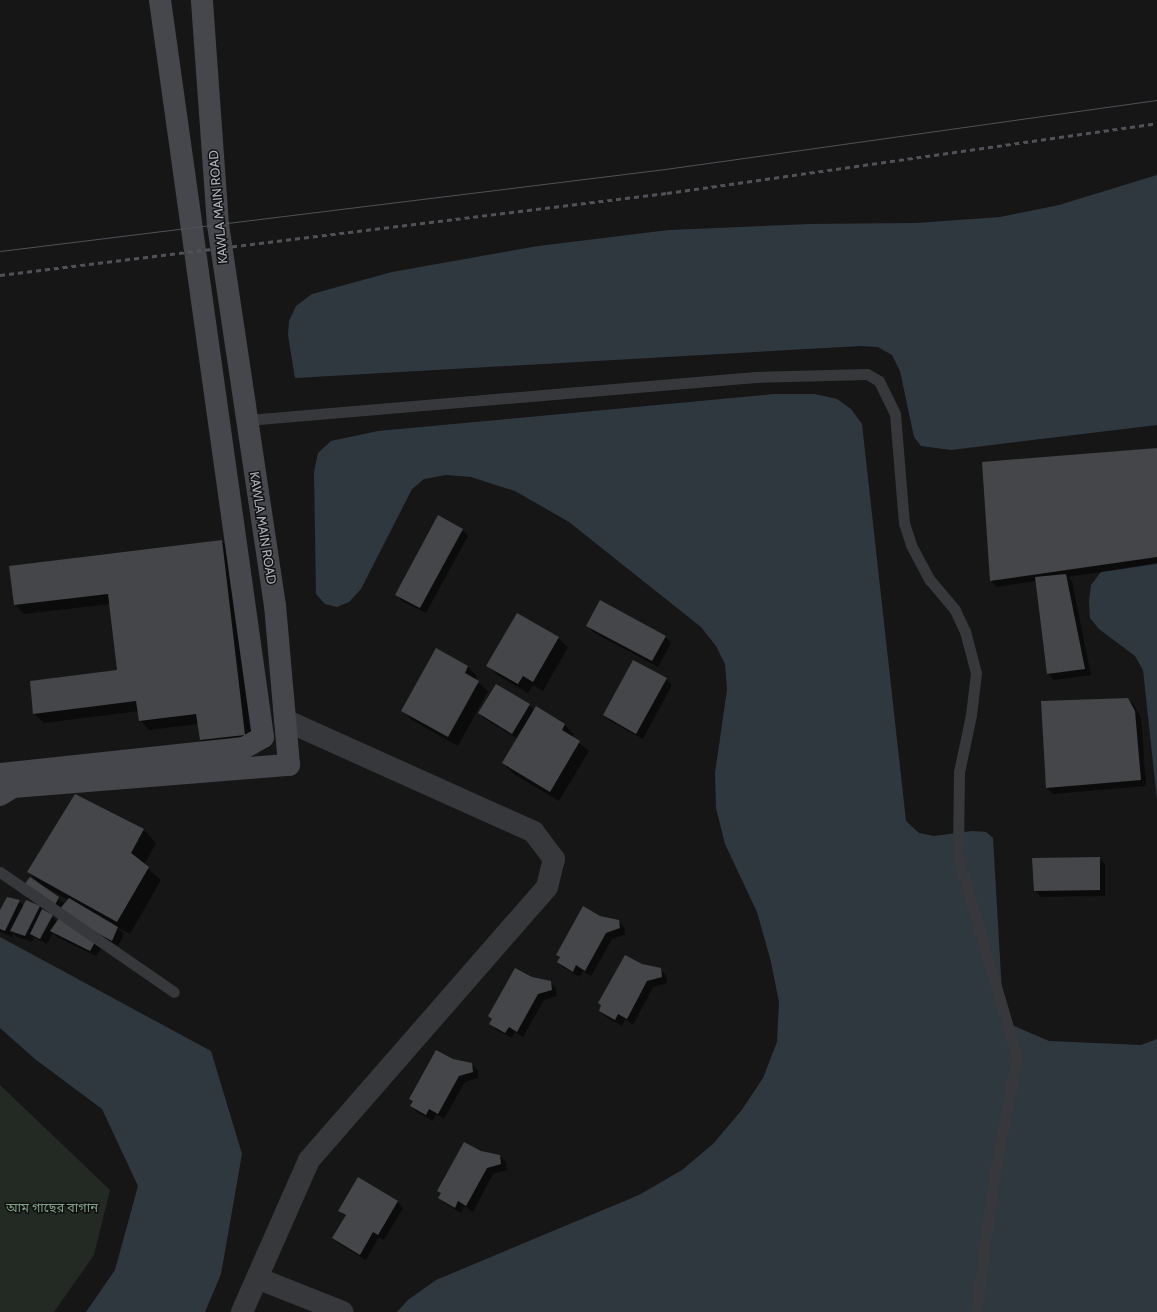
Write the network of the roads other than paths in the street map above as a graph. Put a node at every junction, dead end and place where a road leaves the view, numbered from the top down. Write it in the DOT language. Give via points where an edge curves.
graph roads {
  1 [pos="160,0"];
  2 [pos="202,0"];
  3 [pos="247,420"];
  4 [pos="285,720"];
  5 [pos="0,774"];
  6 [pos="0,795"];
  7 [pos="0,872"];
  8 [pos="174,992"];
  9 [pos="257,1278"];
  10 [pos="242,1312"];
  11 [pos="343,1312"];
  12 [pos="976,1312"];
  1 -- 5 [label="street, KAWLA MAIN ROAD" via="263,737 244,748"];
  2 -- 3 [label="street, KAWLA MAIN ROAD" via="218,224"];
  3 -- 4 [label="street, KAWLA MAIN ROAD" via="275,606"];
  3 -- 12 [label="lane" via="755,377 867,374 879,381 895,414 904,523 911,545 930,580 955,610 965,631 976,673 971,715 959,772 958,857 1017,1057 994,1177"];
  4 -- 6 [label="street, KAWLA MAIN ROAD" via="289,766 14,786"];
  4 -- 9 [label="street" via="534,832 554,859 547,888 309,1160"];
  7 -- 8 [label="lane"];
  9 -- 10 [label="street"];
  9 -- 11 [label="street"];
}
